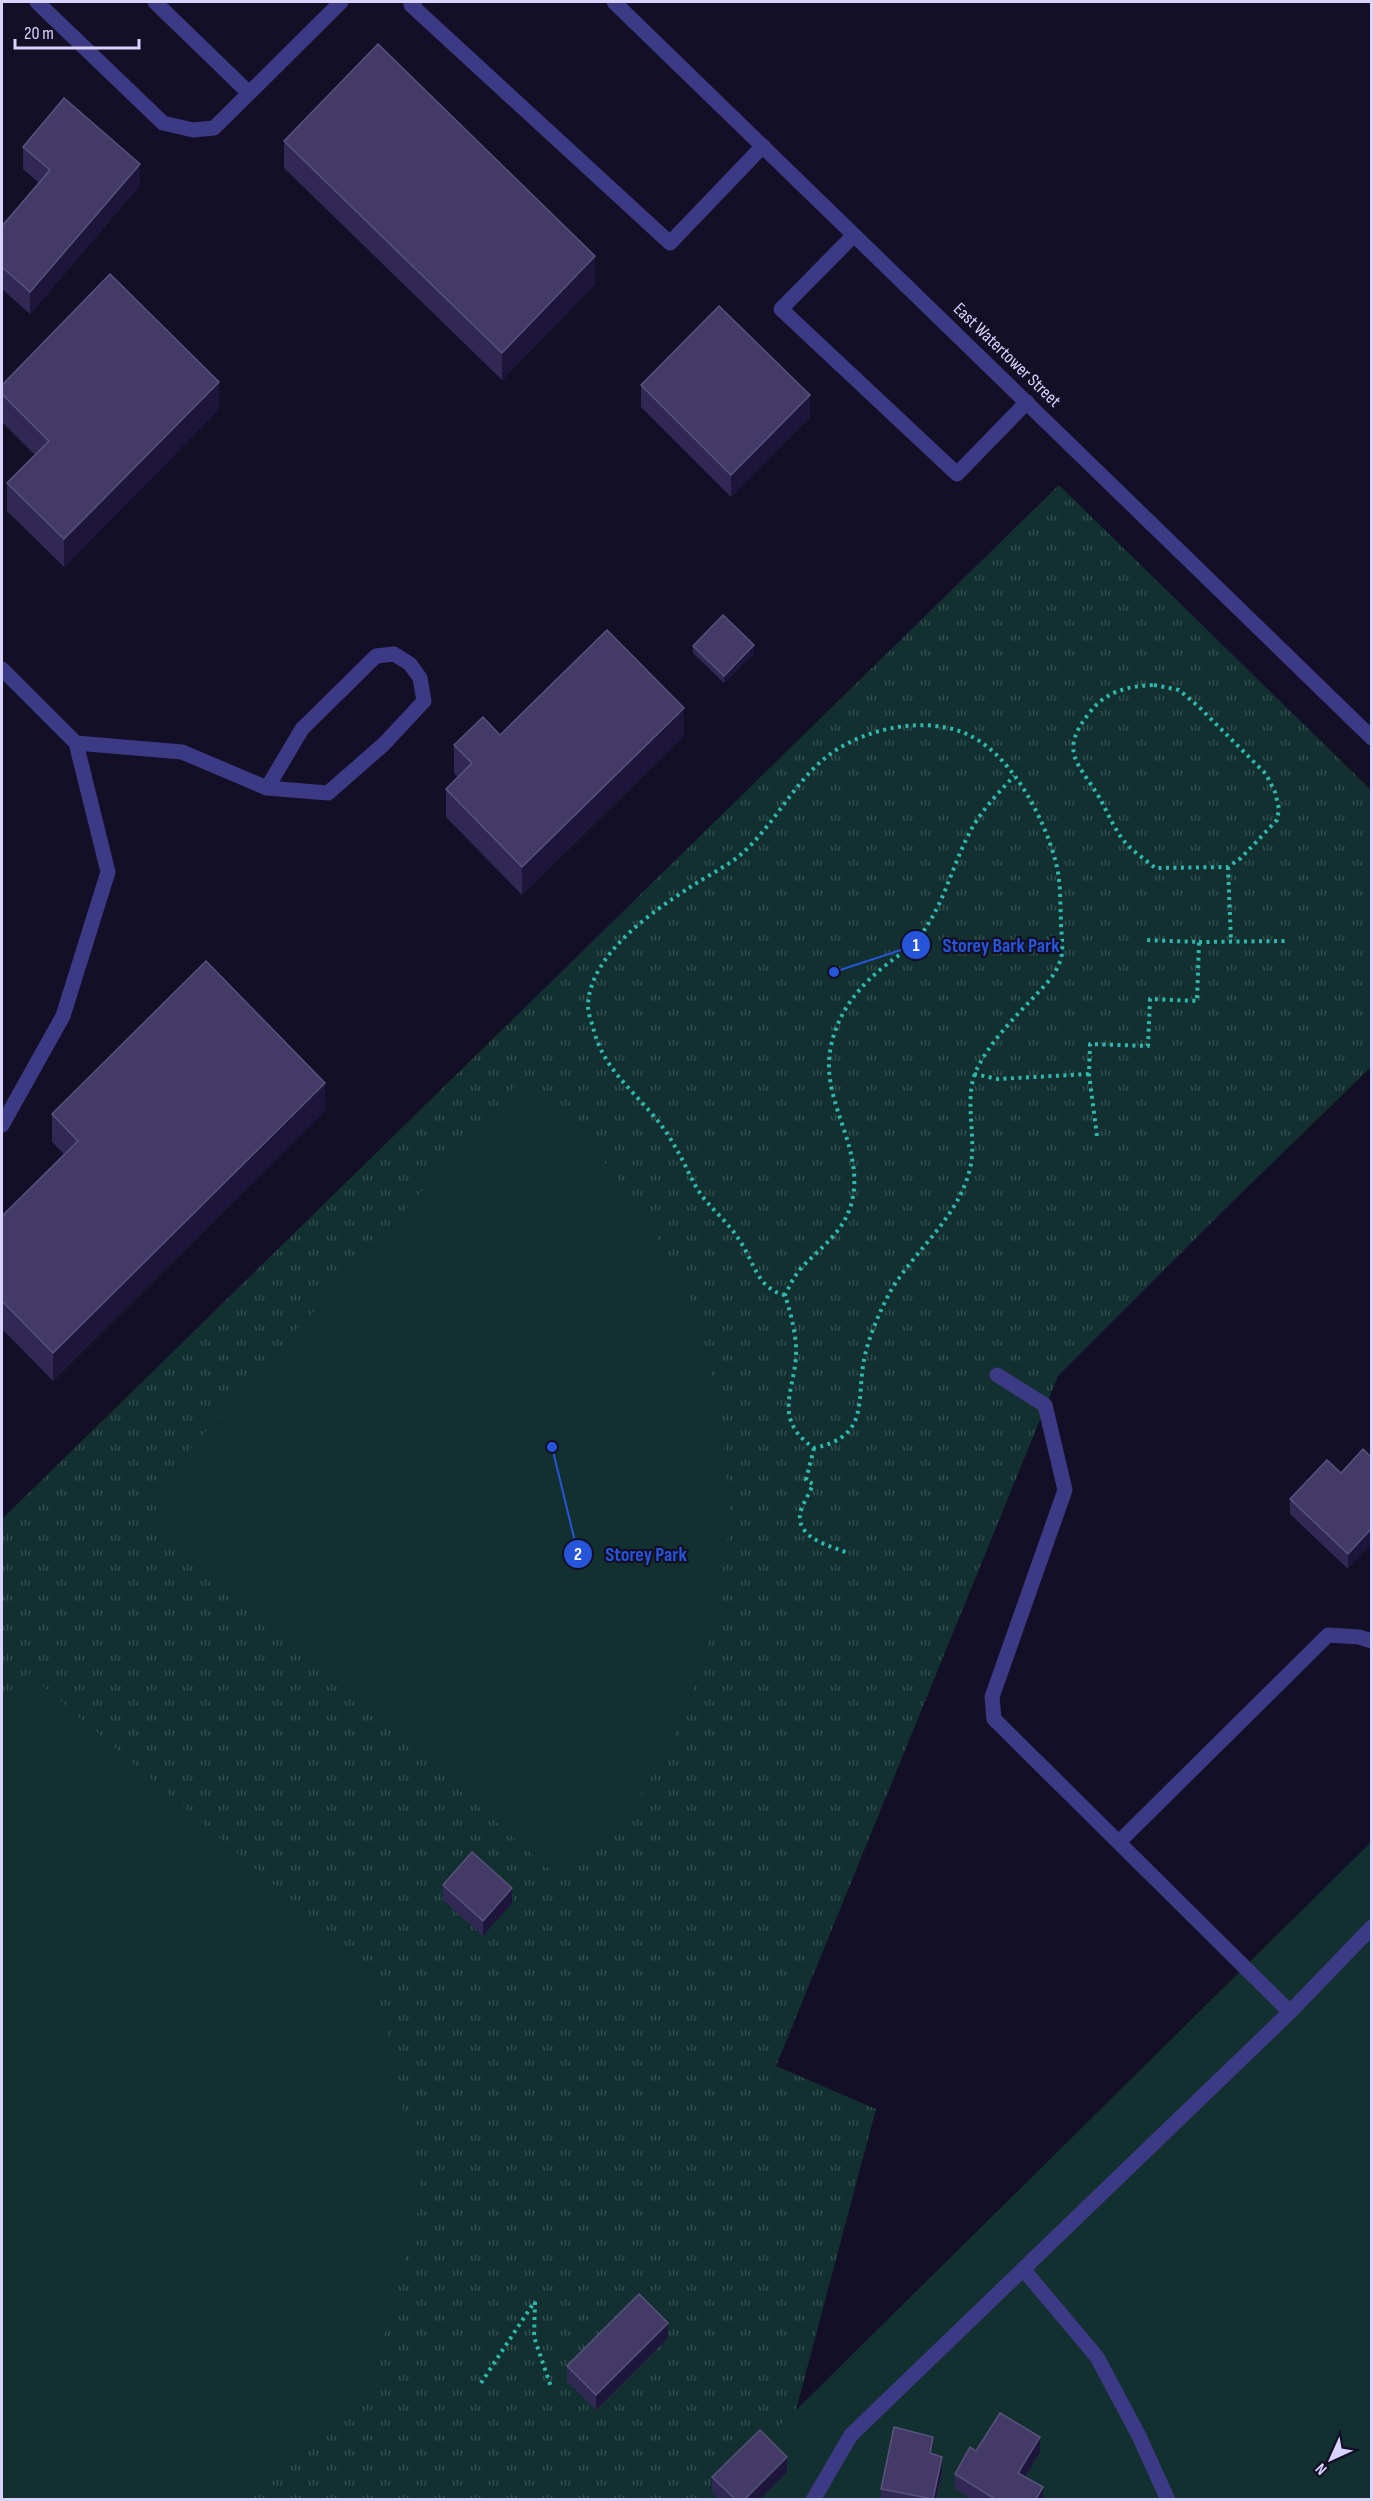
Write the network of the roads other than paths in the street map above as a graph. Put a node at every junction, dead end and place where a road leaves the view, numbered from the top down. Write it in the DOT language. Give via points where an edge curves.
graph roads {
  1 [pos="37,2"];
  2 [pos="155,2"];
  3 [pos="341,2"];
  4 [pos="614,2"];
  5 [pos="409,3"];
  6 [pos="249,93"];
  7 [pos="763,146"];
  8 [pos="854,235"];
  9 [pos="1027,402"];
  10 [pos="2,669"];
  11 [pos="1371,738"];
  12 [pos="75,743"];
  13 [pos="267,788"];
  14 [pos="2,1125"];
  15 [pos="997,1375"];
  16 [pos="1371,1641"];
  17 [pos="1119,1842"];
  18 [pos="1371,1927"];
  19 [pos="1290,2012"];
  20 [pos="1023,2269"];
  21 [pos="813,2499"];
  22 [pos="1168,2499"];
  1 -- 6 [label="street" via="163,123 193,130 214,128"];
  2 -- 6 [label="street"];
  3 -- 6 [label="street"];
  4 -- 7 [label="street, East Watertower Street"];
  5 -- 7 [label="street" via="670,243"];
  7 -- 8 [label="street, East Watertower Street"];
  8 -- 9 [label="street, East Watertower Street"];
  8 -- 9 [label="street" via="780,309 957,474"];
  9 -- 11 [label="street, East Watertower Street"];
  10 -- 12 [label="street"];
  12 -- 13 [label="street" via="182,752"];
  12 -- 14 [label="street" via="108,872 63,1016"];
  13 -- 13 [label="street" via="328,793 384,744 424,701 420,678 410,664 394,654 375,656 302,729"];
  15 -- 17 [label="street" via="1045,1405 1065,1490 992,1697 994,1719"];
  16 -- 17 [label="street" via="1328,1635"];
  17 -- 19 [label="street"];
  18 -- 19 [label="street"];
  19 -- 20 [label="street"];
  20 -- 21 [label="street" via="851,2435"];
  20 -- 22 [label="street" via="1097,2357"];
}
